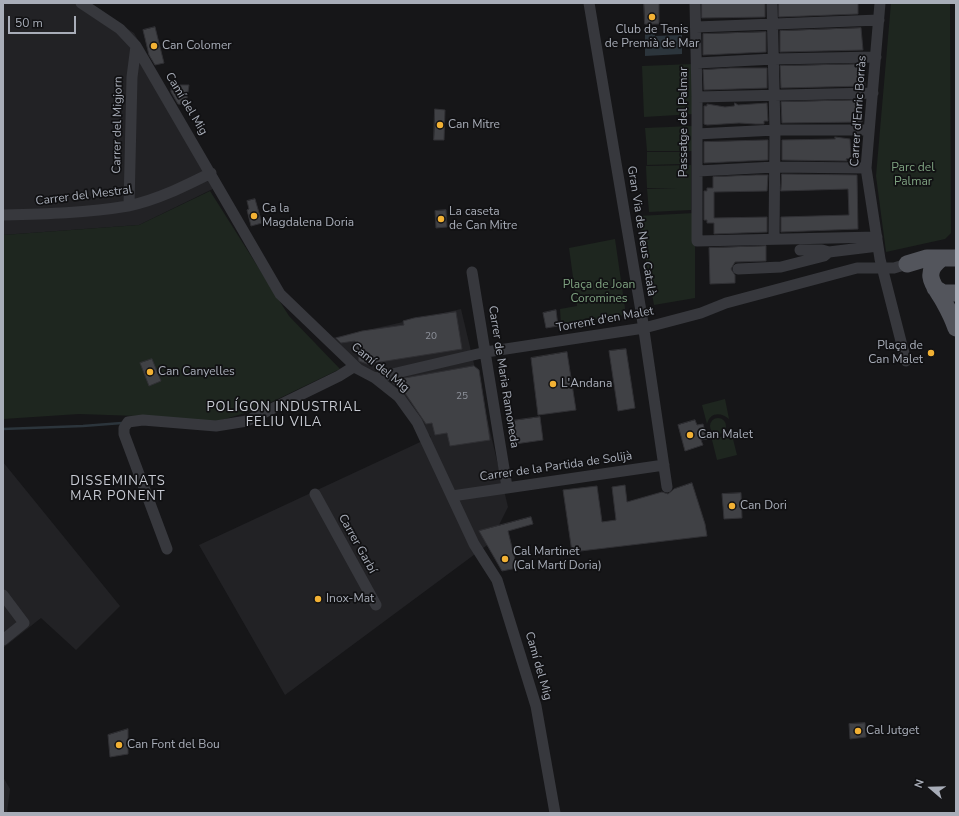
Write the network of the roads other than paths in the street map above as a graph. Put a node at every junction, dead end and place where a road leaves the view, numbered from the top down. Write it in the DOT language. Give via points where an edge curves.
graph roads {
  1 [pos="81,3"];
  2 [pos="589,3"];
  3 [pos="695,3"];
  4 [pos="772,3"];
  5 [pos="880,3"];
  6 [pos="879,20"];
  7 [pos="772,24"];
  8 [pos="696,27"];
  9 [pos="136,46"];
  10 [pos="876,57"];
  11 [pos="774,59"];
  12 [pos="697,63"];
  13 [pos="873,93"];
  14 [pos="774,95"];
  15 [pos="697,97"];
  16 [pos="775,130"];
  17 [pos="870,130"];
  18 [pos="697,134"];
  19 [pos="775,167"];
  20 [pos="866,168"];
  21 [pos="698,172"];
  22 [pos="211,173"];
  23 [pos="129,205"];
  24 [pos="3,215"];
  25 [pos="774,239"];
  26 [pos="877,242"];
  27 [pos="800,250"];
  28 [pos="829,252"];
  29 [pos="950,255"];
  30 [pos="907,264"];
  31 [pos="882,266"];
  32 [pos="738,269"];
  33 [pos="472,272"];
  34 [pos="933,282"];
  35 [pos="956,293"];
  36 [pos="644,328"];
  37 [pos="956,328"];
  38 [pos="486,352"];
  39 [pos="906,361"];
  40 [pos="355,366"];
  41 [pos="375,378"];
  42 [pos="664,465"];
  43 [pos="507,487"];
  44 [pos="667,487"];
  45 [pos="315,494"];
  46 [pos="452,496"];
  47 [pos="167,549"];
  48 [pos="3,595"];
  49 [pos="376,605"];
  50 [pos="3,640"];
  51 [pos="555,813"];
  1 -- 9 [label="street, Camí del Mig" via="120,28"];
  2 -- 36 [label="street, Gran Via de Neus Català"];
  3 -- 8 [label="street, Passatge del Palmar"];
  4 -- 7 [label="street"];
  5 -- 6 [label="street, Carrer d'Enric Borràs"];
  6 -- 7 [label="street"];
  6 -- 10 [label="street, Carrer d'Enric Borràs"];
  7 -- 8 [label="street"];
  7 -- 11 [label="street"];
  8 -- 12 [label="street, Passatge del Palmar"];
  9 -- 22 [label="street, Camí del Mig"];
  9 -- 23 [label="street, Carrer del Migjorn" via="132,76"];
  10 -- 11 [label="street"];
  10 -- 13 [label="street, Carrer d'Enric Borràs"];
  11 -- 12 [label="street"];
  11 -- 14 [label="street"];
  12 -- 15 [label="street, Passatge del Palmar"];
  13 -- 14 [label="street"];
  13 -- 17 [label="street, Carrer d'Enric Borràs"];
  14 -- 15 [label="street"];
  14 -- 16 [label="street"];
  15 -- 18 [label="street, Passatge del Palmar"];
  16 -- 17 [label="street"];
  16 -- 18 [label="street"];
  16 -- 19 [label="street"];
  17 -- 20 [label="street, Carrer d'Enric Borràs"];
  18 -- 21 [label="street, Passatge del Palmar"];
  19 -- 20 [label="street"];
  19 -- 21 [label="street"];
  19 -- 25 [label="street"];
  20 -- 26 [label="street, Carrer d'Enric Borràs"];
  21 -- 25 [label="street, Passatge del Palmar" via="696,241"];
  22 -- 23 [label="street, Carrer del Mestral" via="171,193"];
  22 -- 40 [label="street, Camí del Mig" via="280,294"];
  23 -- 24 [label="street, Carrer del Mestral" via="49,214"];
  25 -- 26 [label="street"];
  26 -- 28 [label="street"];
  26 -- 31 [label="street, Carrer d'Enric Borràs"];
  27 -- 28 [label="street"];
  28 -- 32 [label="street" via="824,256 781,267"];
  29 -- 30 [label="main road"];
  29 -- 34 [label="main road" via="934,264"];
  30 -- 31 [label="street, Torrent d'en Malet" via="894,268"];
  30 -- 34 [label="main road"];
  31 -- 36 [label="street, Torrent d'en Malet" via="857,268"];
  31 -- 39 [label="street, Carrer d'Enric Borràs"];
  33 -- 38 [label="street, Carrer de Maria Ramoneda"];
  34 -- 35 [label="main road" via="943,293"];
  34 -- 37 [label="main road"];
  36 -- 38 [label="street, Torrent d'en Malet"];
  36 -- 42 [label="street, Gran Via de Neus Català"];
  38 -- 41 [label="street, Torrent d'en Malet"];
  38 -- 43 [label="street, Carrer de Maria Ramoneda"];
  40 -- 41 [label="street, Camí del Mig"];
  40 -- 47 [label="street" via="247,421 216,426 143,420 128,422 124,434"];
  41 -- 46 [label="street, Camí del Mig" via="399,397 417,422"];
  42 -- 43 [label="street, Carrer de la Partida de Solijà"];
  42 -- 44 [label="street, Gran Via de Neus Català"];
  43 -- 46 [label="street, Carrer de la Partida de Solijà"];
  45 -- 49 [label="street, Carrer Garbí"];
  46 -- 51 [label="street, Camí del Mig" via="474,544 497,580 512,622 536,706"];
  48 -- 50 [label="street" via="24,623"];
}
